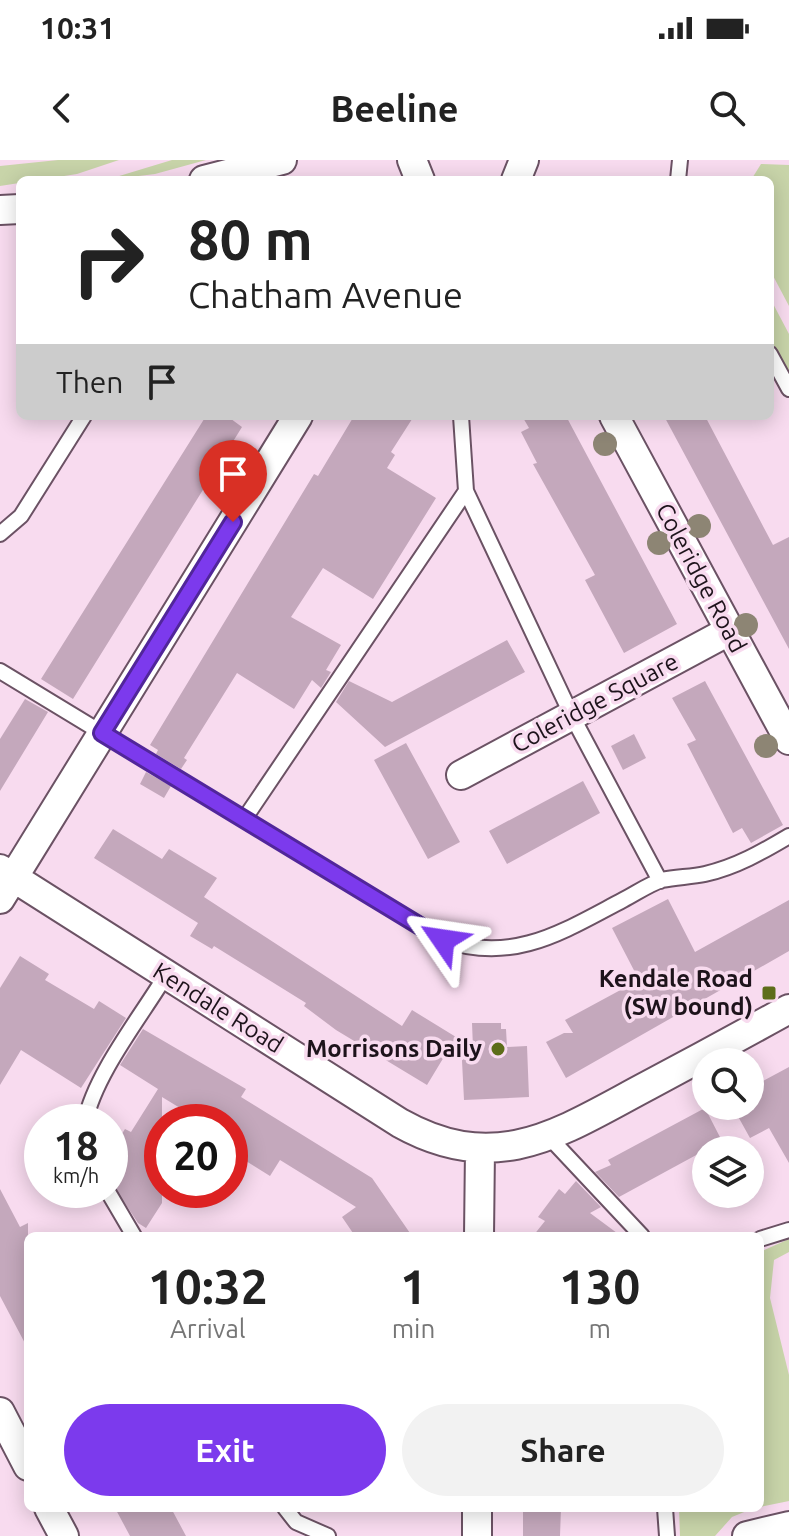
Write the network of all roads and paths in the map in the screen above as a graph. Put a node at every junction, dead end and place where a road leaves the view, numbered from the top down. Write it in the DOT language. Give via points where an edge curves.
graph roads {
  1 [pos="282,160"];
  2 [pos="235,176"];
  3 [pos="774,361"];
  4 [pos="789,389"];
  5 [pos="81,420"];
  6 [pos="296,420"];
  7 [pos="461,420"];
  8 [pos="616,420"];
  9 [pos="466,491"];
  10 [pos="0,534"];
  11 [pos="729,631"];
  12 [pos="0,671"];
  13 [pos="572,716"];
  14 [pos="102,733"];
  15 [pos="789,740"];
  16 [pos="461,775"];
  17 [pos="245,818"];
  18 [pos="789,836"];
  19 [pos="660,881"];
  20 [pos="5,882"];
  21 [pos="166,975"];
  22 [pos="789,1009"];
  23 [pos="90,1104"];
  24 [pos="550,1138"];
  25 [pos="480,1149"];
  26 [pos="118,1208"];
  27 [pos="789,1230"];
  28 [pos="132,1232"];
  29 [pos="479,1232"];
  30 [pos="638,1232"];
  31 [pos="764,1238"];
  32 [pos="0,1412"];
  33 [pos="24,1458"];
  34 [pos="51,1512"];
  35 [pos="288,1512"];
  36 [pos="477,1512"];
  37 [pos="665,1512"];
  38 [pos="789,1526"];
  39 [pos="64,1536"];
  40 [pos="328,1536"];
  41 [pos="477,1536"];
  42 [pos="667,1536"];
  43 [pos="747,1536"];
  1 -- 2 [label="street"];
  3 -- 4 [label="lane"];
  5 -- 10 [label="lane" via="21,516"];
  6 -- 14 [label="street"];
  7 -- 9 [label="lane"];
  8 -- 11 [label="street, Coleridge Road"];
  9 -- 13 [label="lane"];
  9 -- 17 [label="lane"];
  11 -- 13 [label="street, Coleridge Square"];
  11 -- 15 [label="street, Coleridge Road"];
  12 -- 14 [label="lane"];
  13 -- 16 [label="street, Coleridge Square"];
  13 -- 19 [label="lane"];
  14 -- 17 [label="lane"];
  14 -- 20 [label="street"];
  17 -- 19 [label="lane" via="443,940 467,948 490,951 558,934"];
  18 -- 19 [label="lane" via="741,863"];
  20 -- 21 [label="street, Kendale Road"];
  21 -- 23 [label="lane"];
  21 -- 25 [label="street, Kendale Road" via="421,1135"];
  22 -- 24 [label="street, Kendale Road"];
  24 -- 25 [label="street, Kendale Road"];
  24 -- 30 [label="lane"];
  25 -- 29 [label="street"];
  26 -- 28 [label="lane"];
  27 -- 31 [label="lane"];
  32 -- 33 [label="street"];
  34 -- 39 [label="street"];
  35 -- 40 [label="lane" via="296,1522"];
  36 -- 41 [label="street"];
  37 -- 42 [label="lane"];
  38 -- 43 [label="street"];
}
